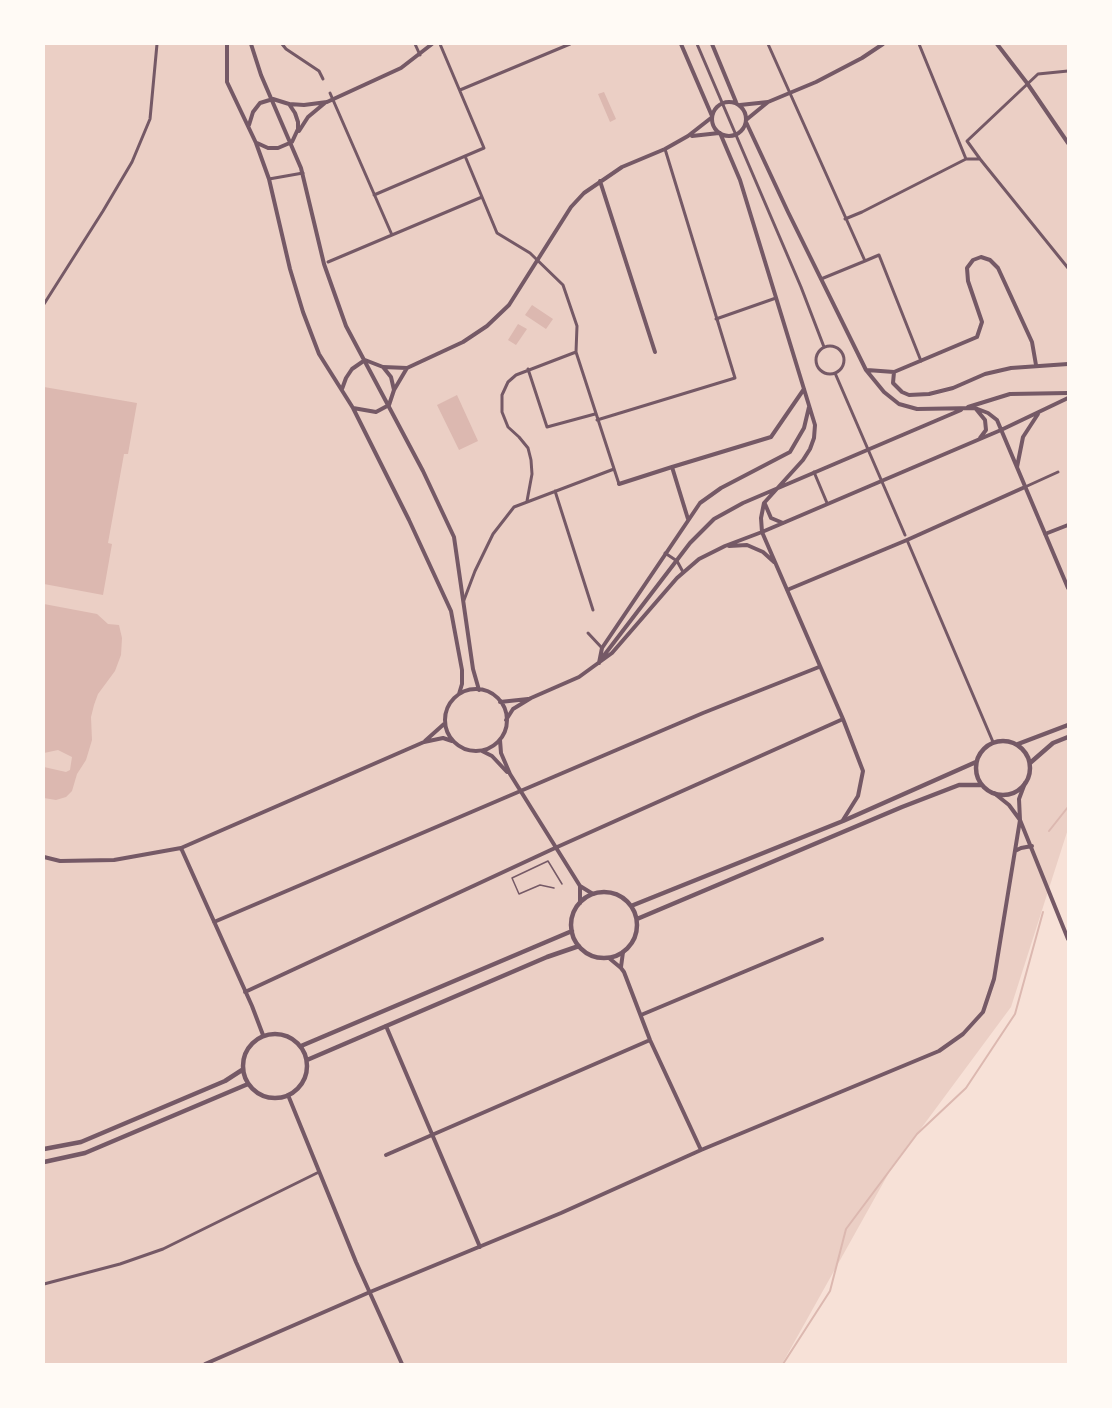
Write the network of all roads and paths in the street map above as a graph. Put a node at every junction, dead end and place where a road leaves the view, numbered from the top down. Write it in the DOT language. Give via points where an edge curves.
graph roads {
  1 [pos="157,44"];
  2 [pos="227,44"];
  3 [pos="251,44"];
  4 [pos="282,44"];
  5 [pos="415,44"];
  6 [pos="432,44"];
  7 [pos="440,44"];
  8 [pos="570,44"];
  9 [pos="681,44"];
  10 [pos="697,44"];
  11 [pos="712,44"];
  12 [pos="768,44"];
  13 [pos="884,44"];
  14 [pos="919,44"];
  15 [pos="996,44"];
  16 [pos="420,55"];
  17 [pos="1068,71"];
  18 [pos="323,79"];
  19 [pos="1027,83"];
  20 [pos="460,90"];
  21 [pos="790,92"];
  22 [pos="330,93"];
  23 [pos="273,99"];
  24 [pos="333,99"];
  25 [pos="327,102"];
  26 [pos="722,102"];
  27 [pos="768,102"];
  28 [pos="289,104"];
  29 [pos="738,104"];
  30 [pos="712,117"];
  31 [pos="746,121"];
  32 [pos="248,126"];
  33 [pos="719,133"];
  34 [pos="735,135"];
  35 [pos="688,136"];
  36 [pos="292,142"];
  37 [pos="256,143"];
  38 [pos="1068,143"];
  39 [pos="665,149"];
  40 [pos="465,156"];
  41 [pos="966,159"];
  42 [pos="980,159"];
  43 [pos="303,173"];
  44 [pos="269,179"];
  45 [pos="600,181"];
  46 [pos="374,195"];
  47 [pos="482,197"];
  48 [pos="844,219"];
  49 [pos="392,235"];
  50 [pos="537,259"];
  51 [pos="865,261"];
  52 [pos="328,262"];
  53 [pos="1068,268"];
  54 [pos="821,279"];
  55 [pos="776,298"];
  56 [pos="44,304"];
  57 [pos="716,319"];
  58 [pos="824,347"];
  59 [pos="576,352"];
  60 [pos="655,352"];
  61 [pos="365,360"];
  62 [pos="922,362"];
  63 [pos="1068,364"];
  64 [pos="1036,365"];
  65 [pos="382,367"];
  66 [pos="407,368"];
  67 [pos="528,369"];
  68 [pos="866,370"];
  69 [pos="894,372"];
  70 [pos="835,373"];
  71 [pos="804,388"];
  72 [pos="342,389"];
  73 [pos="394,390"];
  74 [pos="1068,396"];
  75 [pos="389,405"];
  76 [pos="810,406"];
  77 [pos="352,408"];
  78 [pos="975,408"];
  79 [pos="963,409"];
  80 [pos="1038,413"];
  81 [pos="595,414"];
  82 [pos="597,420"];
  83 [pos="1001,430"];
  84 [pos="980,439"];
  85 [pos="868,450"];
  86 [pos="672,467"];
  87 [pos="1017,468"];
  88 [pos="614,469"];
  89 [pos="814,472"];
  90 [pos="1058,472"];
  91 [pos="881,480"];
  92 [pos="620,484"];
  93 [pos="1025,487"];
  94 [pos="776,489"];
  95 [pos="555,491"];
  96 [pos="527,502"];
  97 [pos="764,503"];
  98 [pos="828,503"];
  99 [pos="688,519"];
  100 [pos="784,523"];
  101 [pos="1068,525"];
  102 [pos="762,532"];
  103 [pos="1045,534"];
  104 [pos="905,535"];
  105 [pos="907,540"];
  106 [pos="725,546"];
  107 [pos="665,553"];
  108 [pos="676,561"];
  109 [pos="776,565"];
  110 [pos="683,572"];
  111 [pos="1068,588"];
  112 [pos="787,590"];
  113 [pos="463,603"];
  114 [pos="593,610"];
  115 [pos="588,633"];
  116 [pos="602,648"];
  117 [pos="598,664"];
  118 [pos="819,667"];
  119 [pos="479,690"];
  120 [pos="459,694"];
  121 [pos="531,698"];
  122 [pos="500,702"];
  123 [pos="843,719"];
  124 [pos="506,720"];
  125 [pos="445,723"];
  126 [pos="1068,725"];
  127 [pos="1068,737"];
  128 [pos="500,739"];
  129 [pos="452,741"];
  130 [pos="423,742"];
  131 [pos="993,742"];
  132 [pos="1018,744"];
  133 [pos="482,751"];
  134 [pos="976,762"];
  135 [pos="1030,763"];
  136 [pos="510,774"];
  137 [pos="1025,783"];
  138 [pos="981,784"];
  139 [pos="521,791"];
  140 [pos="994,793"];
  141 [pos="1020,820"];
  142 [pos="843,821"];
  143 [pos="1032,846"];
  144 [pos="181,848"];
  145 [pos="555,848"];
  146 [pos="1015,851"];
  147 [pos="44,858"];
  148 [pos="562,884"];
  149 [pos="580,886"];
  150 [pos="554,888"];
  151 [pos="592,894"];
  152 [pos="580,903"];
  153 [pos="631,906"];
  154 [pos="636,919"];
  155 [pos="214,922"];
  156 [pos="572,931"];
  157 [pos="822,939"];
  158 [pos="1068,939"];
  159 [pos="579,946"];
  160 [pos="623,952"];
  161 [pos="609,958"];
  162 [pos="621,968"];
  163 [pos="245,992"];
  164 [pos="640,1015"];
  165 [pos="385,1025"];
  166 [pos="263,1035"];
  167 [pos="650,1040"];
  168 [pos="301,1046"];
  169 [pos="307,1060"];
  170 [pos="242,1070"];
  171 [pos="248,1084"];
  172 [pos="288,1095"];
  173 [pos="434,1136"];
  174 [pos="44,1149"];
  175 [pos="700,1150"];
  176 [pos="386,1155"];
  177 [pos="44,1162"];
  178 [pos="319,1172"];
  179 [pos="480,1246"];
  180 [pos="44,1284"];
  181 [pos="370,1292"];
  182 [pos="205,1365"];
  183 [pos="402,1365"];
  1 -- 56 [label="street" via="151,64 150,119 132,162"];
  2 -- 32 [label="street" via="227,82"];
  3 -- 23 [label="street"];
  4 -- 18 [label="street" via="319,71"];
  5 -- 16 [label="street"];
  6 -- 16 [label="street"];
  7 -- 20 [label="street"];
  8 -- 20 [label="street"];
  9 -- 30 [label="street"];
  10 -- 26 [label="street"];
  11 -- 29 [label="street"];
  12 -- 21 [label="street"];
  13 -- 21 [label="street"];
  14 -- 41 [label="street"];
  15 -- 19 [label="street"];
  16 -- 24 [label="street" via="401,68"];
  17 -- 19 [label="street" via="1038,74"];
  19 -- 38 [label="street"];
  19 -- 42 [label="street" via="968,141"];
  20 -- 40 [label="street" via="484,148"];
  21 -- 27 [label="street"];
  21 -- 48 [label="street"];
  22 -- 24 [label="street"];
  23 -- 28 [label="street"];
  23 -- 32 [label="street" via="260,103"];
  23 -- 36 [label="street"];
  24 -- 25 [label="street"];
  24 -- 46 [label="street"];
  25 -- 28 [label="street"];
  25 -- 36 [label="street" via="308,117"];
  26 -- 29 [label="street"];
  26 -- 30 [label="street"];
  26 -- 34 [label="street"];
  27 -- 29 [label="street"];
  27 -- 31 [label="street"];
  28 -- 36 [label="street" via="298,122"];
  29 -- 31 [label="street"];
  30 -- 33 [label="street"];
  30 -- 35 [label="street"];
  31 -- 34 [label="street"];
  31 -- 54 [label="street"];
  32 -- 37 [label="street"];
  33 -- 34 [label="street"];
  33 -- 35 [label="street"];
  33 -- 55 [label="street" via="740,180"];
  34 -- 58 [label="street"];
  35 -- 39 [label="street"];
  36 -- 37 [label="street" via="278,148"];
  36 -- 43 [label="street"];
  37 -- 44 [label="street"];
  39 -- 45 [label="street" via="622,166"];
  39 -- 57 [label="street"];
  40 -- 46 [label="street"];
  40 -- 47 [label="street"];
  41 -- 42 [label="street"];
  41 -- 48 [label="street"];
  42 -- 53 [label="street"];
  43 -- 44 [label="street"];
  43 -- 61 [label="street" via="324,264 346,326"];
  44 -- 72 [label="street" via="303,312 319,354"];
  45 -- 50 [label="street" via="571,207"];
  45 -- 60 [label="street"];
  46 -- 49 [label="street"];
  47 -- 49 [label="street"];
  47 -- 50 [label="street" via="497,233"];
  48 -- 51 [label="street"];
  49 -- 52 [label="street"];
  50 -- 59 [label="street" via="563,285 577,326"];
  50 -- 66 [label="street" via="508,305 487,326 463,342"];
  51 -- 54 [label="street"];
  51 -- 62 [label="street" via="879,255"];
  54 -- 68 [label="street"];
  55 -- 57 [label="street"];
  55 -- 71 [label="street"];
  57 -- 82 [label="street" via="735,378"];
  58 -- 70 [label="street" via="817,355 817,365 824,373"];
  58 -- 70 [label="street" via="833,345 843,354 844,363"];
  59 -- 67 [label="street"];
  59 -- 81 [label="street"];
  61 -- 65 [label="street"];
  61 -- 72 [label="street" via="352,369"];
  61 -- 75 [label="street"];
  62 -- 64 [label="street" via="977,337 982,321 967,268 981,257 998,268 1032,342"];
  62 -- 69 [label="street"];
  63 -- 64 [label="street"];
  64 -- 69 [label="street" via="985,374 928,394 909,395 893,384"];
  65 -- 66 [label="street"];
  65 -- 73 [label="street" via="391,377"];
  66 -- 73 [label="street"];
  67 -- 81 [label="street" via="547,427"];
  67 -- 96 [label="street" via="508,382 502,395 508,428 528,448 531,460"];
  68 -- 69 [label="street"];
  68 -- 79 [label="street" via="899,404 917,409"];
  70 -- 85 [label="street"];
  71 -- 76 [label="street"];
  71 -- 86 [label="street" via="771,437"];
  72 -- 77 [label="street"];
  73 -- 75 [label="street"];
  74 -- 79 [label="street" via="1010,394"];
  74 -- 80 [label="street"];
  75 -- 77 [label="street" via="376,412"];
  75 -- 113 [label="street" via="454,537"];
  76 -- 94 [label="street" via="815,425 810,449"];
  76 -- 99 [label="street" via="804,428 790,452 712,493"];
  77 -- 120 [label="street" via="452,611 462,670"];
  78 -- 79 [label="street"];
  78 -- 83 [label="street" via="997,420"];
  78 -- 84 [label="street" via="985,420 986,430"];
  79 -- 85 [label="street"];
  80 -- 83 [label="street"];
  80 -- 87 [label="street" via="1023,437"];
  81 -- 82 [label="street"];
  82 -- 88 [label="street"];
  83 -- 84 [label="street"];
  83 -- 87 [label="street"];
  84 -- 91 [label="street"];
  85 -- 89 [label="street"];
  85 -- 91 [label="street"];
  86 -- 92 [label="street"];
  86 -- 99 [label="street"];
  87 -- 93 [label="street"];
  88 -- 92 [label="street"];
  88 -- 95 [label="street"];
  89 -- 94 [label="street"];
  89 -- 98 [label="street"];
  90 -- 93 [label="street"];
  91 -- 98 [label="street"];
  91 -- 104 [label="street"];
  93 -- 103 [label="street"];
  93 -- 105 [label="street"];
  94 -- 97 [label="street"];
  94 -- 108 [label="street" via="714,519"];
  95 -- 96 [label="street"];
  95 -- 114 [label="street"];
  96 -- 113 [label="street" via="514,507 493,534"];
  97 -- 100 [label="street" via="771,518"];
  97 -- 102 [label="street"];
  98 -- 100 [label="street"];
  99 -- 107 [label="street"];
  100 -- 102 [label="street"];
  101 -- 103 [label="street"];
  102 -- 106 [label="street"];
  102 -- 109 [label="street"];
  103 -- 111 [label="street"];
  105 -- 112 [label="street"];
  105 -- 131 [label="street"];
  106 -- 109 [label="street" via="747,545"];
  106 -- 110 [label="street"];
  107 -- 108 [label="street"];
  107 -- 116 [label="street"];
  108 -- 110 [label="street"];
  108 -- 117 [label="street"];
  109 -- 112 [label="street"];
  110 -- 117 [label="street"];
  112 -- 118 [label="street"];
  113 -- 119 [label="street"];
  115 -- 116 [label="street"];
  116 -- 117 [label="street"];
  117 -- 121 [label="street"];
  118 -- 123 [label="street"];
  118 -- 139 [label="street"];
  119 -- 120 [label="street"];
  119 -- 122 [label="street"];
  120 -- 125 [label="street" via="448,707"];
  121 -- 122 [label="street"];
  121 -- 124 [label="street"];
  122 -- 124 [label="street"];
  123 -- 142 [label="street" via="863,771 858,796"];
  123 -- 145 [label="street"];
  124 -- 128 [label="street"];
  125 -- 129 [label="street"];
  125 -- 130 [label="street"];
  126 -- 132 [label="street"];
  127 -- 135 [label="street" via="1053,743"];
  128 -- 133 [label="street"];
  128 -- 136 [label="street"];
  129 -- 130 [label="street" via="443,738"];
  129 -- 133 [label="street" via="466,750"];
  130 -- 144 [label="street"];
  131 -- 132 [label="street" via="1006,740"];
  131 -- 134 [label="street" via="982,750"];
  132 -- 135 [label="street"];
  133 -- 136 [label="street"];
  134 -- 138 [label="street"];
  134 -- 142 [label="street"];
  135 -- 137 [label="street"];
  136 -- 139 [label="street"];
  137 -- 140 [label="street" via="1011,794"];
  137 -- 141 [label="street" via="1019,799"];
  138 -- 140 [label="street"];
  138 -- 154 [label="street" via="959,785 902,807"];
  139 -- 145 [label="street"];
  139 -- 155 [label="street"];
  140 -- 141 [label="street"];
  141 -- 143 [label="street"];
  141 -- 146 [label="street"];
  142 -- 153 [label="street"];
  143 -- 146 [label="street"];
  143 -- 158 [label="street"];
  144 -- 147 [label="street" via="114,860"];
  144 -- 155 [label="street"];
  145 -- 149 [label="street"];
  145 -- 163 [label="street"];
  146 -- 175 [label="street" via="994,979 983,1012 963,1034 939,1051"];
  148 -- 150 [label="lane" via="548,861 512,878 519,894 540,885"];
  149 -- 151 [label="street"];
  149 -- 152 [label="street"];
  151 -- 152 [label="street"];
  151 -- 153 [label="street" via="614,894"];
  152 -- 156 [label="street" via="574,911"];
  153 -- 154 [label="street"];
  154 -- 160 [label="street" via="635,938"];
  155 -- 163 [label="street"];
  156 -- 159 [label="street"];
  156 -- 168 [label="street"];
  157 -- 164 [label="street"];
  159 -- 161 [label="street" via="587,953"];
  159 -- 165 [label="street"];
  160 -- 161 [label="street"];
  160 -- 162 [label="street"];
  161 -- 162 [label="street"];
  162 -- 164 [label="street"];
  163 -- 166 [label="street"];
  164 -- 167 [label="street"];
  165 -- 169 [label="street"];
  165 -- 173 [label="street"];
  166 -- 168 [label="street" via="283,1034"];
  166 -- 170 [label="street" via="246,1049"];
  167 -- 173 [label="street"];
  167 -- 175 [label="street"];
  168 -- 169 [label="street"];
  169 -- 172 [label="street" via="303,1081"];
  170 -- 171 [label="street"];
  170 -- 174 [label="street" via="225,1081 81,1142"];
  171 -- 172 [label="street" via="266,1097"];
  171 -- 177 [label="street" via="85,1153"];
  172 -- 178 [label="street"];
  173 -- 176 [label="street"];
  173 -- 179 [label="street"];
  175 -- 179 [label="street"];
  178 -- 180 [label="street" via="163,1249"];
  178 -- 181 [label="street"];
  179 -- 181 [label="street"];
  181 -- 182 [label="street"];
  181 -- 183 [label="street"];
}
